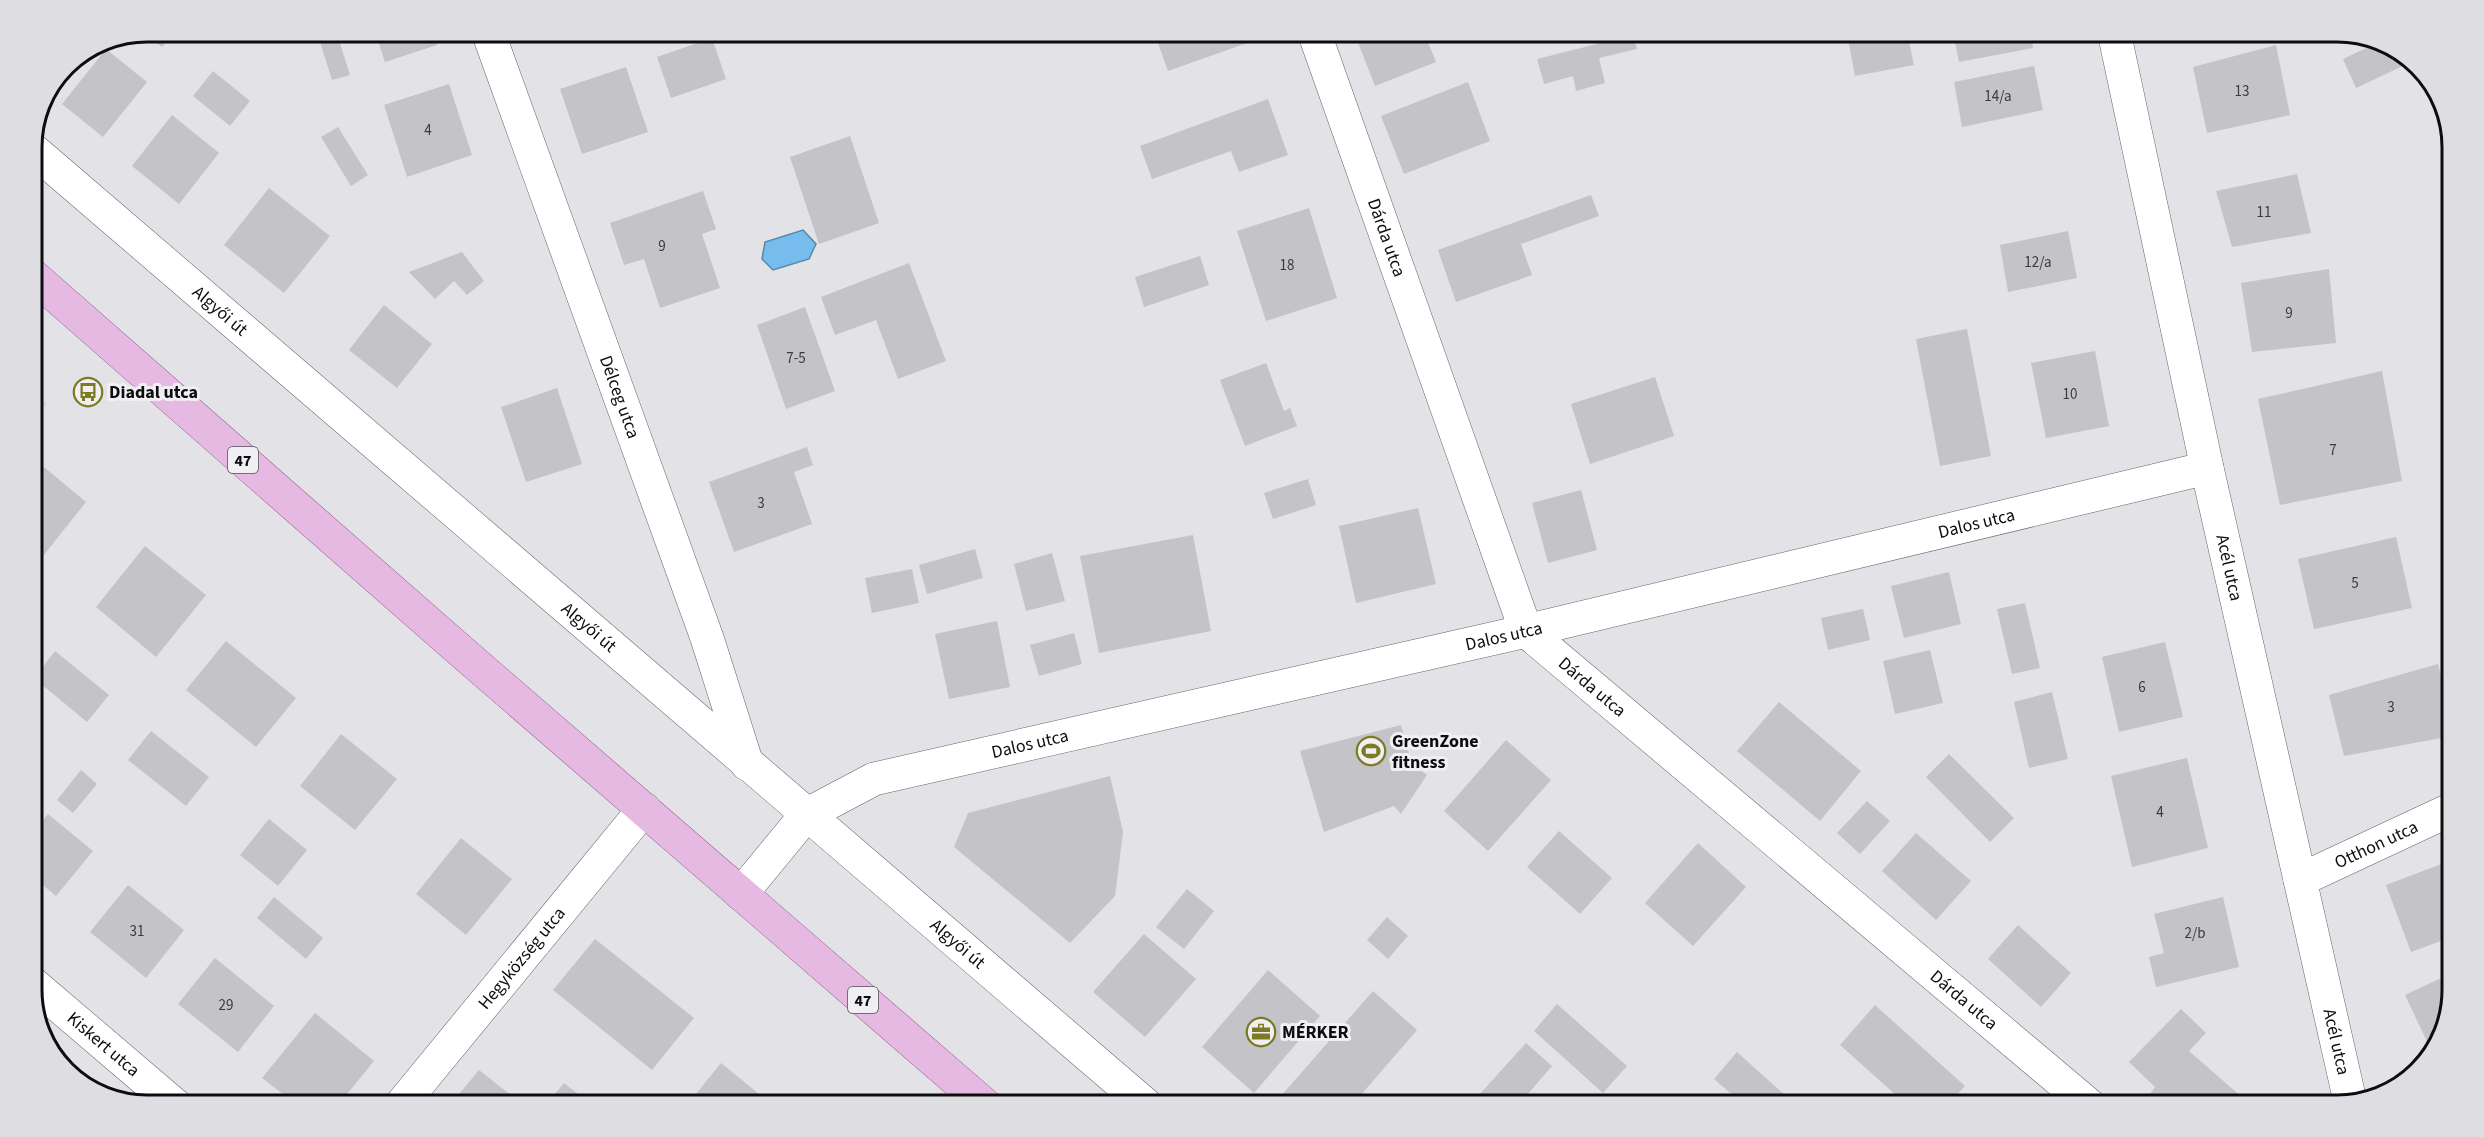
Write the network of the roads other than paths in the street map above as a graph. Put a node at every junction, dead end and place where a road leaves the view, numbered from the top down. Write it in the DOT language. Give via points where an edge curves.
graph roads {
  1 [pos="492,42"];
  2 [pos="1318,42"];
  3 [pos="2116,42"];
  4 [pos="42,158"];
  5 [pos="42,284"];
  6 [pos="2207,468"];
  7 [pos="1526,631"];
  8 [pos="747,764"];
  9 [pos="644,809"];
  10 [pos="806,815"];
  11 [pos="2442,815"];
  12 [pos="2300,880"];
  13 [pos="741,894"];
  14 [pos="42,991"];
  15 [pos="2348,1094"];
  16 [pos="162,1095"];
  17 [pos="409,1095"];
  18 [pos="972,1095"];
  19 [pos="1133,1095"];
  20 [pos="2076,1095"];
  1 -- 8 [label="street, Délceg utca" via="707,638"];
  2 -- 7 [label="street, Dárda utca"];
  3 -- 6 [label="street, Acél utca"];
  4 -- 8 [label="street, Algyői út"];
  5 -- 9 [label="main road, 47"];
  6 -- 7 [label="street, Dalos utca"];
  6 -- 12 [label="street, Acél utca"];
  7 -- 10 [label="street, Dalos utca" via="874,778"];
  7 -- 20 [label="street, Dárda utca"];
  8 -- 10 [label="street, Algyői út"];
  9 -- 13 [label="main road, 47"];
  9 -- 17 [label="street, Hegyközség utca"];
  10 -- 13 [label="street"];
  10 -- 19 [label="street, Algyői út"];
  11 -- 12 [label="street, Otthon utca"];
  12 -- 15 [label="street, Acél utca"];
  13 -- 18 [label="main road, 47"];
  14 -- 16 [label="street, Kiskert utca"];
}
